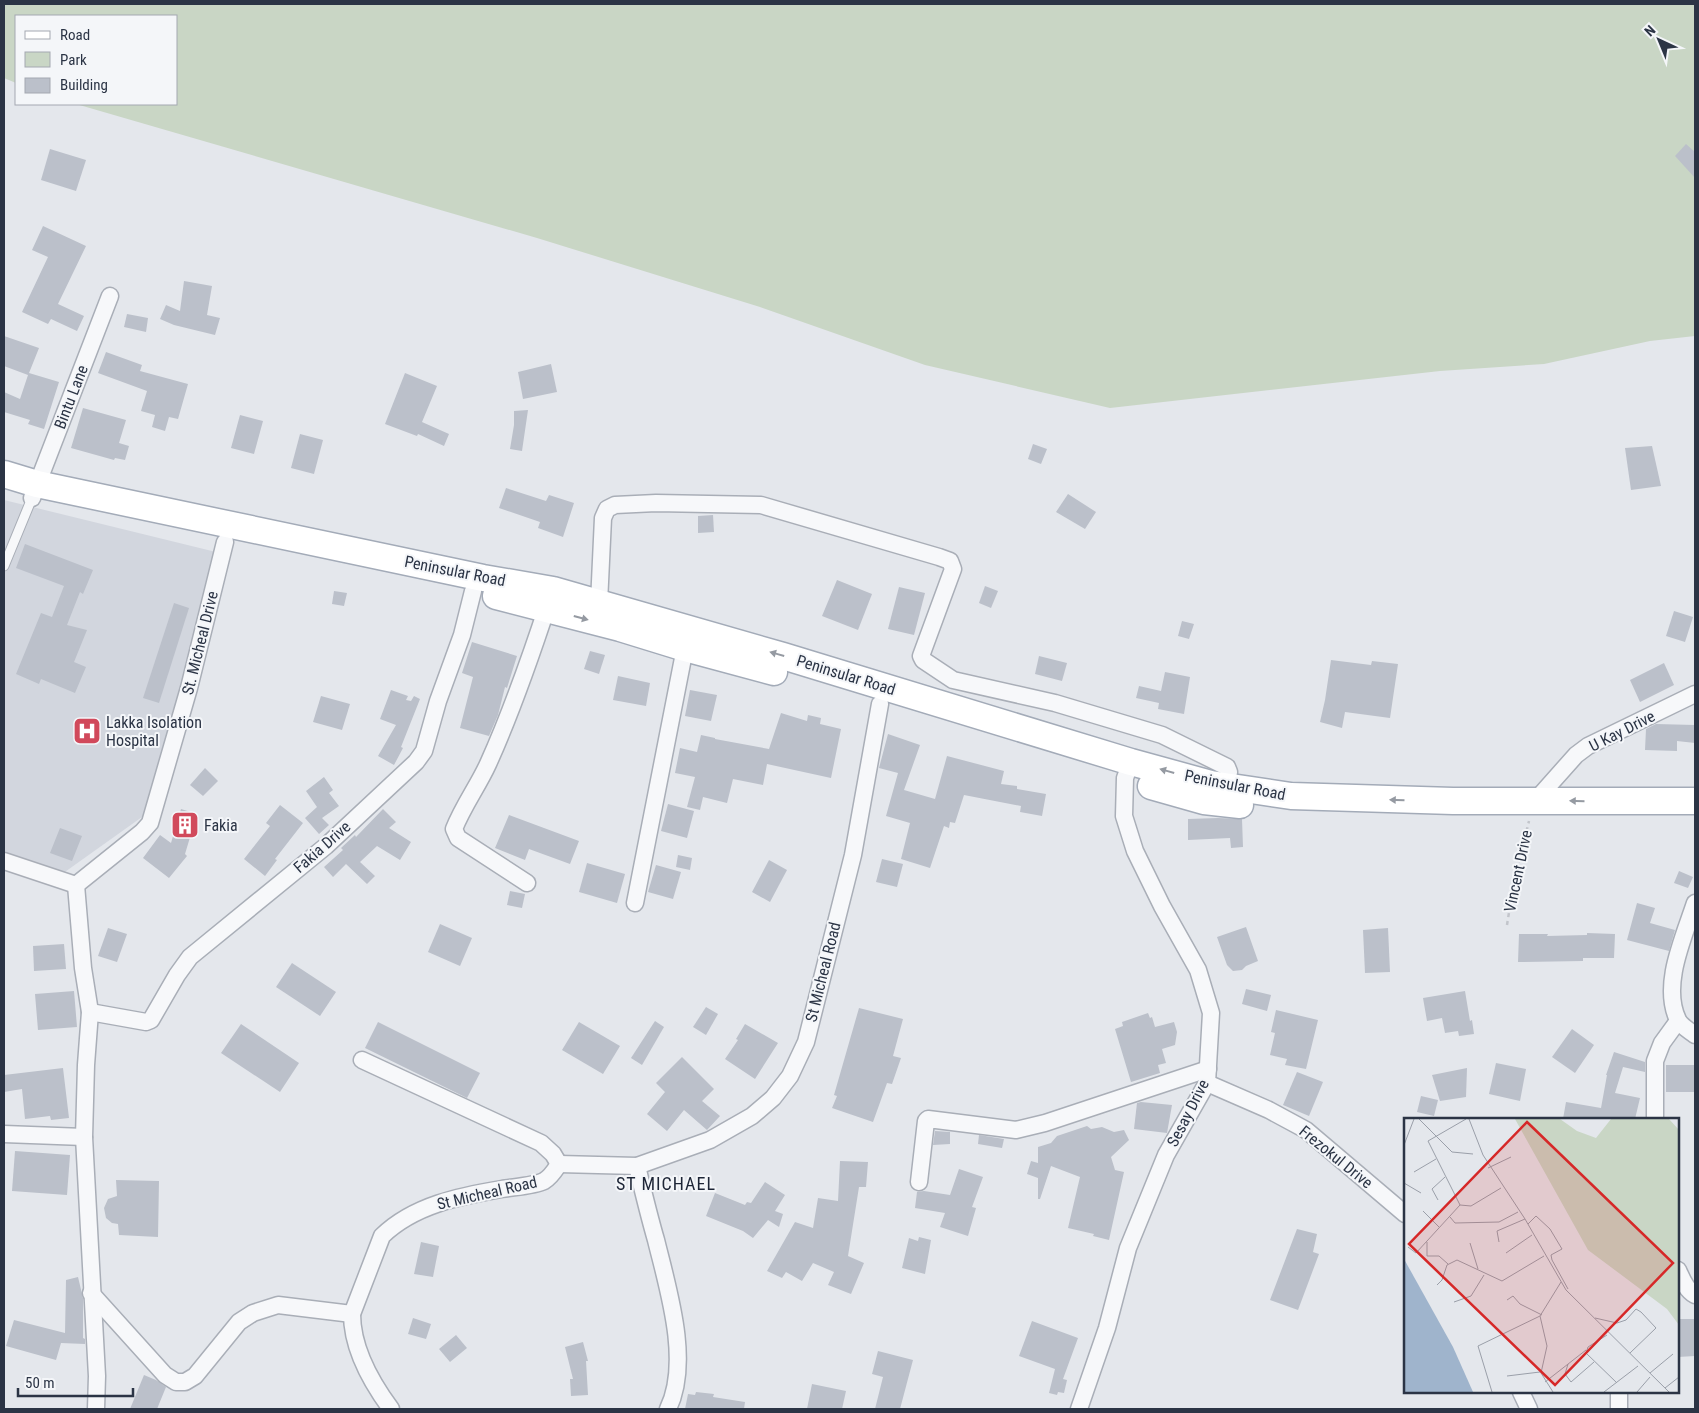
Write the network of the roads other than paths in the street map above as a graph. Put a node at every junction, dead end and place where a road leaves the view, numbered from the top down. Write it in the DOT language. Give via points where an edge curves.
graph roads {
  1 [pos="110,296"];
  2 [pos="4,474"];
  3 [pos="4,491"];
  4 [pos="35,491"];
  5 [pos="225,542"];
  6 [pos="4,566"];
  7 [pos="473,591"];
  8 [pos="550,599"];
  9 [pos="599,603"];
  10 [pos="684,648"];
  11 [pos="1695,694"];
  12 [pos="880,704"];
  13 [pos="1128,770"];
  14 [pos="1226,786"];
  15 [pos="1695,800"];
  16 [pos="1533,809"];
  17 [pos="1695,817"];
  18 [pos="4,861"];
  19 [pos="527,883"];
  20 [pos="76,885"];
  21 [pos="635,903"];
  22 [pos="1695,903"];
  23 [pos="90,1012"];
  24 [pos="1678,1021"];
  25 [pos="1695,1035"];
  26 [pos="362,1060"];
  27 [pos="1208,1076"];
  28 [pos="1655,1118"];
  29 [pos="4,1134"];
  30 [pos="84,1137"];
  31 [pos="559,1164"];
  32 [pos="637,1166"];
  33 [pos="919,1182"];
  34 [pos="1404,1213"];
  35 [pos="1679,1272"];
  36 [pos="91,1293"];
  37 [pos="1695,1296"];
  38 [pos="352,1314"];
  39 [pos="1521,1393"];
  40 [pos="1620,1393"];
  41 [pos="96,1409"];
  42 [pos="391,1409"];
  43 [pos="668,1409"];
  44 [pos="1079,1409"];
  45 [pos="1529,1409"];
  46 [pos="1619,1409"];
  1 -- 4 [label="street, Bintu Lane"];
  2 -- 4 [label="main road, Peninsular Road"];
  3 -- 4 [label="main road, Peninsular Road"];
  4 -- 5 [label="main road, Peninsular Road"];
  4 -- 6 [label="lane"];
  4 -- 8 [label="main road, Peninsular Road" via="474,576"];
  5 -- 7 [label="main road, Peninsular Road"];
  5 -- 20 [label="street, St. Micheal Drive" via="189,688 150,823"];
  7 -- 8 [label="main road, Peninsular Road"];
  7 -- 23 [label="street, Fakia Drive" via="427,744 416,762 326,846 190,957 151,1020 146,1022"];
  8 -- 9 [label="main road, Peninsular Road"];
  8 -- 10 [label="main road, Peninsular Road, one-way"];
  8 -- 19 [label="street" via="501,734 454,829 458,838"];
  13 -- 9 [label="main road, Peninsular Road, one-way" via="783,656"];
  9 -- 14 [label="street" via="603,518 607,509 615,505 760,505 920,551 950,561 952,569 921,656 926,663 953,680 1055,703 1162,735 1227,767"];
  10 -- 12 [label="main road, Peninsular Road"];
  10 -- 21 [label="street"];
  11 -- 16 [label="street, U Kay Drive" via="1588,746 1576,755"];
  12 -- 13 [label="main road, Peninsular Road"];
  12 -- 32 [label="street, St Micheal Road" via="853,855 806,1042 790,1076 773,1098 752,1116 710,1140"];
  14 -- 13 [label="main road, Peninsular Road, one-way"];
  13 -- 16 [label="main road, Peninsular Road" via="1204,801 1293,812 1399,817"];
  13 -- 27 [label="street, Sesay Drive" via="1124,816 1135,851 1198,970 1211,1013"];
  16 -- 14 [label="main road, Peninsular Road, one-way" via="1290,796"];
  15 -- 16 [label="main road, Peninsular Road, one-way"];
  16 -- 17 [label="main road, Peninsular Road"];
  18 -- 20 [label="street"];
  20 -- 23 [label="street"];
  22 -- 24 [label="street" via="1674,971 1671,995"];
  23 -- 30 [label="street"];
  24 -- 25 [label="street"];
  24 -- 28 [label="street" via="1662,1043 1655,1061"];
  26 -- 31 [label="street" via="541,1143"];
  27 -- 33 [label="street" via="1016,1130 928,1119"];
  27 -- 34 [label="street, Frezokul Drive" via="1306,1130"];
  27 -- 44 [label="street, Sesay Drive" via="1166,1155 1128,1248 1107,1328"];
  29 -- 30 [label="street"];
  30 -- 36 [label="street"];
  31 -- 32 [label="street, St Micheal Road"];
  31 -- 38 [label="street, St Micheal Road" via="543,1181 430,1205 389,1229 378,1245"];
  32 -- 43 [label="street" via="668,1286 678,1345 678,1366"];
  35 -- 37 [label="street"];
  36 -- 38 [label="street" via="165,1375 176,1382 185,1382 196,1376 239,1322 253,1313 278,1305"];
  36 -- 41 [label="street"];
  38 -- 42 [label="street, St Micheal Road" via="354,1335 364,1364"];
  39 -- 45 [label="street"];
  40 -- 46 [label="street"];
}
